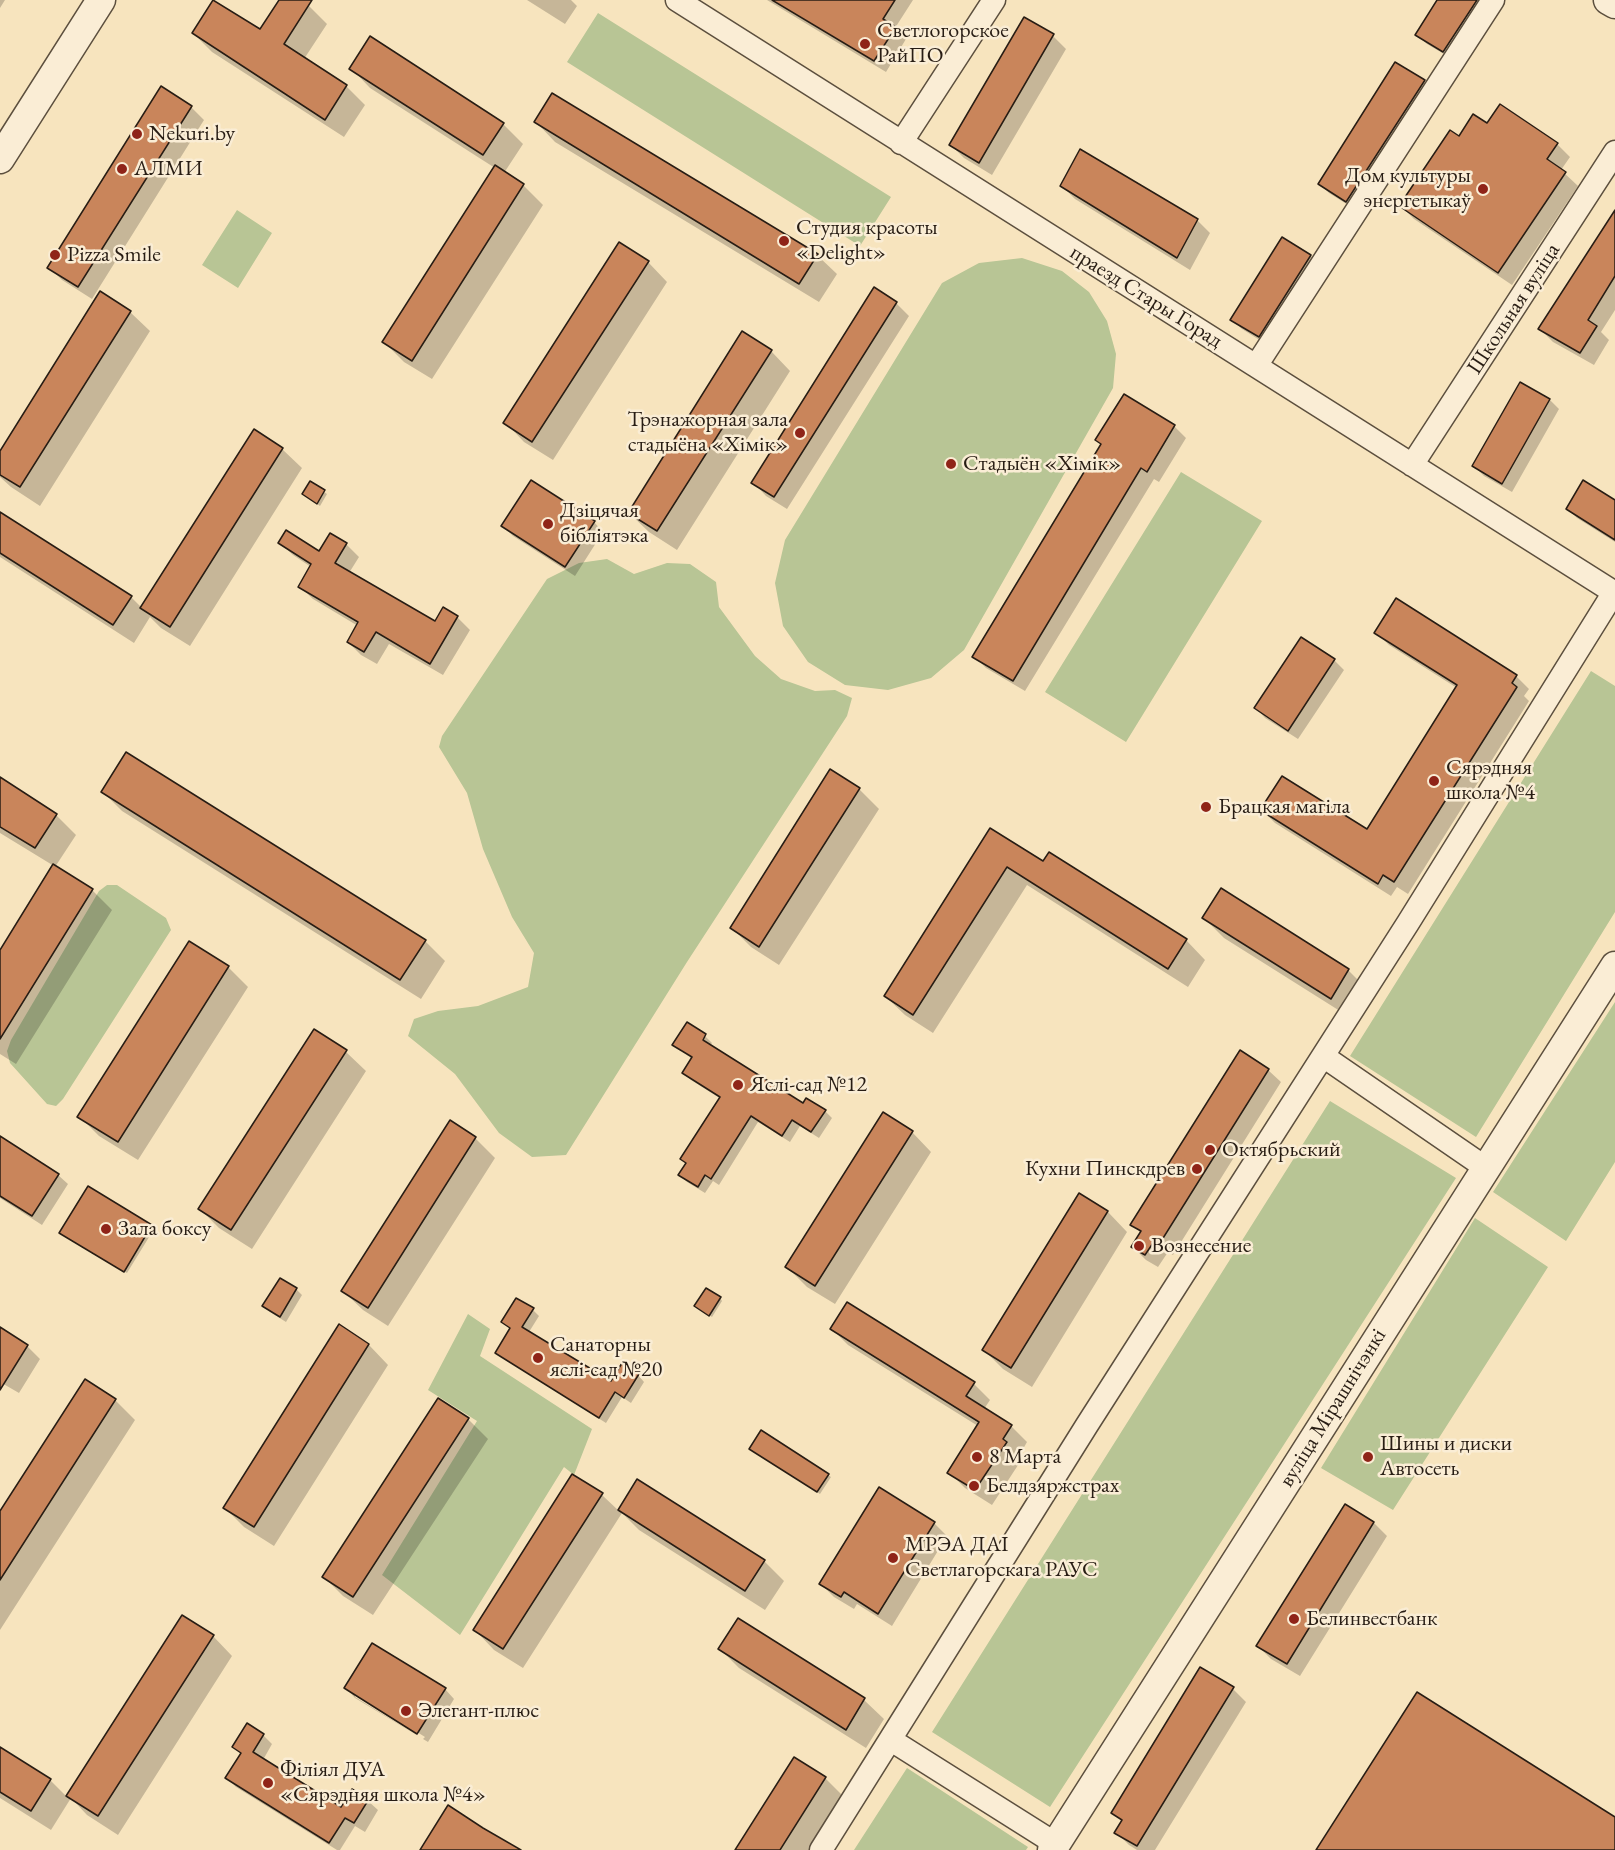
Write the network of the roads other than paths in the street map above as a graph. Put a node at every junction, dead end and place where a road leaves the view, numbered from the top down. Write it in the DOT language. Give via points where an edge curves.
graph roads {
  1 [pos="101,0"];
  2 [pos="677,0"];
  3 [pos="994,0"];
  4 [pos="1493,0"];
  5 [pos="1608,0"];
  6 [pos="1615,4"];
  7 [pos="901,142"];
  8 [pos="1615,152"];
  9 [pos="0,159"];
  10 [pos="1256,366"];
  11 [pos="1412,465"];
  12 [pos="1614,593"];
  13 [pos="1615,966"];
  14 [pos="1323,1056"];
  15 [pos="1486,1168"];
  16 [pos="891,1740"];
  17 [pos="1054,1847"];
  18 [pos="821,1850"];
  1 -- 9 [label="street"];
  2 -- 7 [label="street, праезд Стары Горад"];
  3 -- 7 [label="street"];
  4 -- 10 [label="street"];
  5 -- 6 [label="street"];
  7 -- 10 [label="street, праезд Стары Горад"];
  8 -- 11 [label="street, Школьная вуліца"];
  10 -- 11 [label="street, праезд Стары Горад"];
  11 -- 12 [label="street, праезд Стары Горад"];
  12 -- 14 [label="street"];
  13 -- 15 [label="street, вуліца Мірашнічэнкі"];
  14 -- 15 [label="street"];
  14 -- 16 [label="street"];
  15 -- 17 [label="street, вуліца Мірашнічэнкі"];
  16 -- 17 [label="street"];
  16 -- 18 [label="street"];
}
